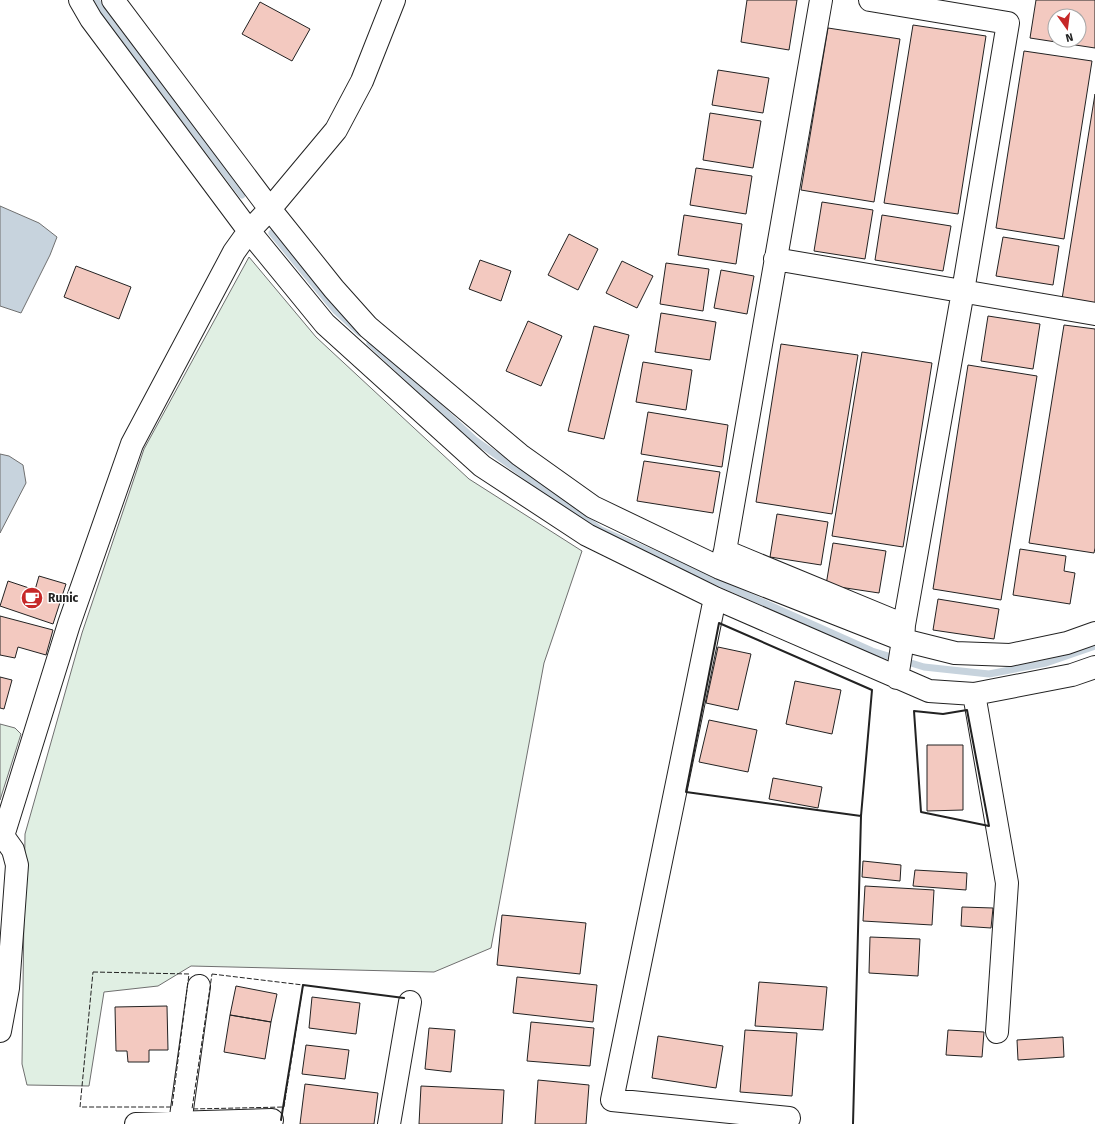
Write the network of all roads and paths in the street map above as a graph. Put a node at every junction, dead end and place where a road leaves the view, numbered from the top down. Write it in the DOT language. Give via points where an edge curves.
graph roads {
  1 [pos="80,0"];
  2 [pos="113,0"];
  3 [pos="394,0"];
  4 [pos="821,0"];
  5 [pos="870,0"];
  6 [pos="270,209"];
  7 [pos="249,231"];
  8 [pos="775,259"];
  9 [pos="963,291"];
  10 [pos="1095,314"];
  11 [pos="722,560"];
  12 [pos="715,598"];
  13 [pos="1095,633"];
  14 [pos="900,653"];
  15 [pos="1095,666"];
  16 [pos="974,694"];
  17 [pos="1,837"];
  18 [pos="199,986"];
  19 [pos="410,1002"];
  20 [pos="0,1031"];
  21 [pos="996,1032"];
  22 [pos="725,1118"];
  23 [pos="789,1118"];
  24 [pos="272,1120"];
  25 [pos="180,1123"];
  26 [pos="136,1124"];
  27 [pos="389,1124"];
  1 -- 7 [label="street" via="91,19"];
  2 -- 6 [label="street"];
  3 -- 6 [label="street" via="362,81 336,130"];
  4 -- 8 [label="street"];
  5 -- 9 [label="street" via="1008,23"];
  6 -- 7 [label="street"];
  6 -- 11 [label="street" via="368,327 520,455 593,507"];
  7 -- 12 [label="street" via="325,324 482,466 587,535"];
  7 -- 17 [label="street" via="234,252 132,444 69,624"];
  8 -- 9 [label="street"];
  8 -- 11 [label="street"];
  9 -- 10 [label="street"];
  9 -- 14 [label="street"];
  11 -- 14 [label="street"];
  12 -- 14 [label="street"];
  12 -- 22 [label="street" via="612,1100"];
  13 -- 14 [label="street" via="1067,643 1010,655"];
  14 -- 16 [label="street" via="929,691"];
  15 -- 16 [label="street" via="1072,675"];
  16 -- 21 [label="street" via="1007,883"];
  17 -- 20 [label="street" via="12,850 17,865 8,988"];
  18 -- 25 [label="street"];
  19 -- 27 [label="street"];
  22 -- 23 [label="street"];
  24 -- 25 [label="street"];
  25 -- 26 [label="street"];
}
